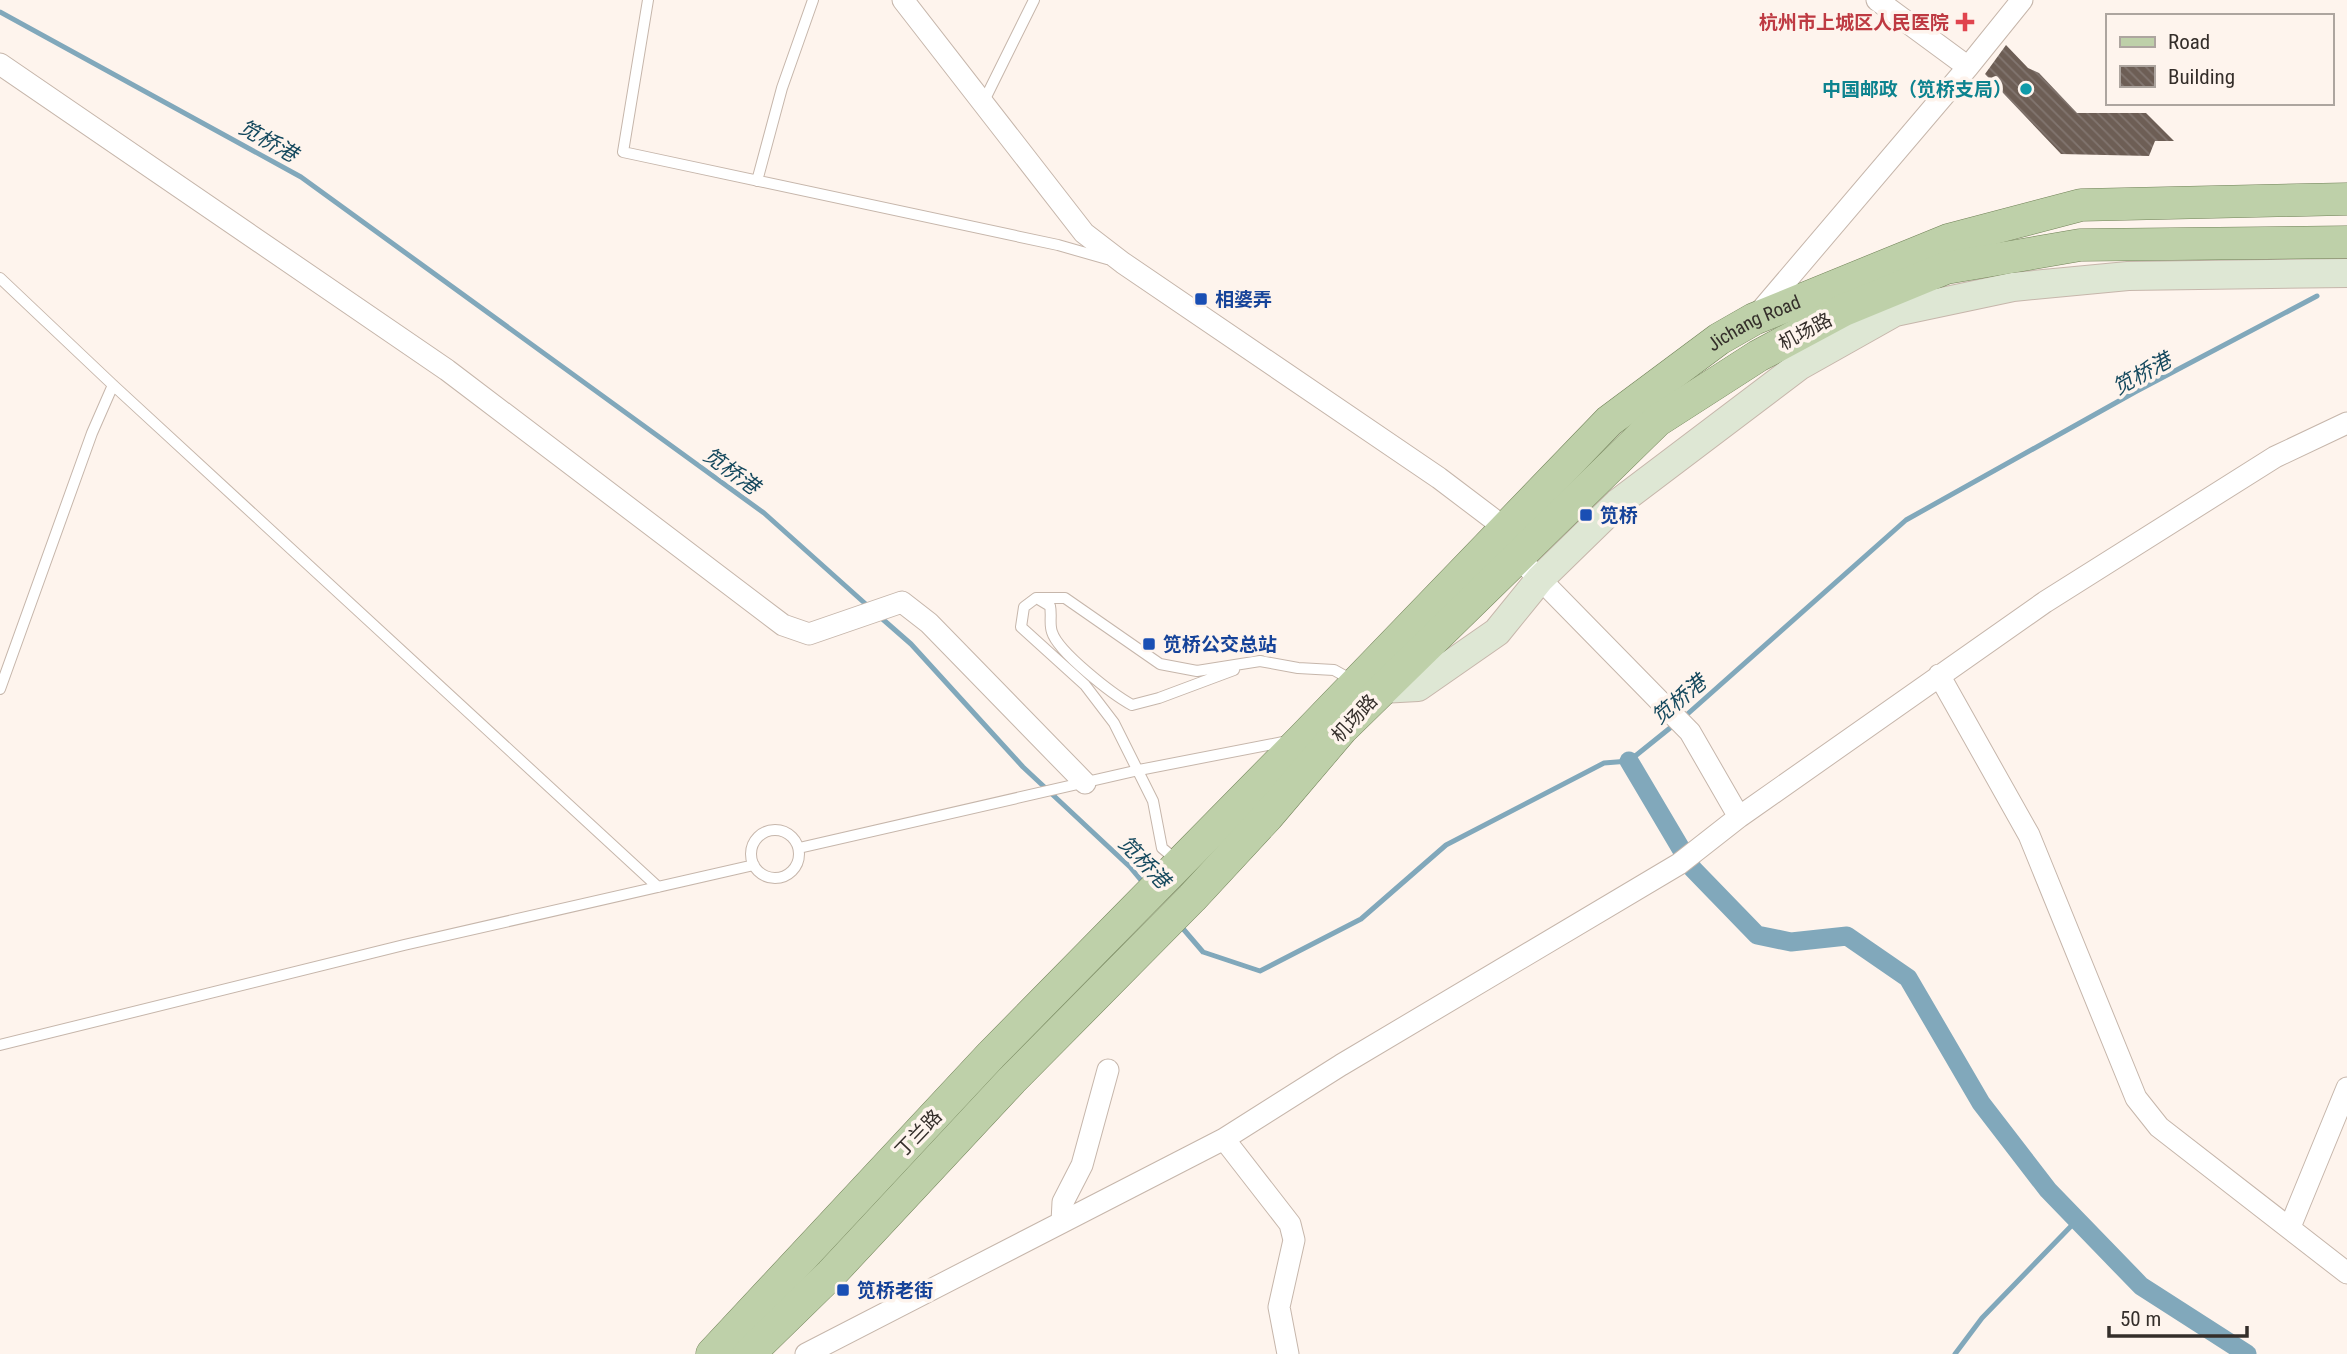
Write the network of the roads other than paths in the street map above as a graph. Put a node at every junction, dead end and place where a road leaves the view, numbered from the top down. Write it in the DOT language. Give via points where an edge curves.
graph roads {
  1 [pos="648,0"];
  2 [pos="813,0"];
  3 [pos="903,0"];
  4 [pos="1034,0"];
  5 [pos="1878,0"];
  6 [pos="2022,0"];
  7 [pos="0,64"];
  8 [pos="1968,68"];
  9 [pos="983,103"];
  10 [pos="757,181"];
  11 [pos="2347,200"];
  12 [pos="2347,242"];
  13 [pos="1123,263"];
  14 [pos="2347,273"];
  15 [pos="0,278"];
  16 [pos="1754,319"];
  17 [pos="113,385"];
  18 [pos="2347,423"];
  19 [pos="1505,528"];
  20 [pos="1517,557"];
  21 [pos="1540,579"];
  22 [pos="1036,598"];
  23 [pos="1260,661"];
  24 [pos="1939,675"];
  25 [pos="1369,686"];
  26 [pos="0,689"];
  27 [pos="1315,743"];
  28 [pos="1139,770"];
  29 [pos="1078,784"];
  30 [pos="1740,817"];
  31 [pos="799,848"];
  32 [pos="754,865"];
  33 [pos="1173,870"];
  34 [pos="658,887"];
  35 [pos="0,1045"];
  36 [pos="1108,1070"];
  37 [pos="2347,1088"];
  38 [pos="1224,1139"];
  39 [pos="1062,1222"];
  40 [pos="2290,1227"];
  41 [pos="2347,1273"];
  42 [pos="712,1354"];
  43 [pos="750,1354"];
  44 [pos="806,1354"];
  45 [pos="1288,1354"];
  1 -- 10 [label="lane" via="622,152"];
  2 -- 10 [label="lane" via="782,88"];
  3 -- 9 [label="street"];
  4 -- 9 [label="lane"];
  5 -- 8 [label="street"];
  6 -- 8 [label="street"];
  7 -- 29 [label="street" via="447,370 783,625 809,634 902,602 929,623"];
  8 -- 16 [label="street"];
  9 -- 13 [label="street" via="1084,233"];
  10 -- 13 [label="lane"];
  11 -- 16 [label="main road, Jichang Road" via="2081,205 1948,240"];
  12 -- 20 [label="main road, 机场路" via="2080,245 1946,268 1832,317 1758,356 1657,421"];
  13 -- 19 [label="street"];
  14 -- 21 [label="main road, 机场路" via="2129,276 2013,287 1895,312 1799,366 1618,503"];
  15 -- 17 [label="lane"];
  16 -- 19 [label="main road, Jichang Road" via="1719,339 1609,421"];
  17 -- 26 [label="lane"];
  17 -- 34 [label="lane"];
  18 -- 24 [label="street" via="2276,457 2045,602"];
  19 -- 25 [label="main road, Jichang Road"];
  20 -- 21 [label="street"];
  20 -- 25 [label="main road, 机场路"];
  21 -- 25 [label="main road, 机场路" via="1497,632 1418,687"];
  21 -- 30 [label="street" via="1685,727"];
  22 -- 23 [label="lane" via="1065,598 1160,664 1197,671"];
  22 -- 23 [label="lane" via="1050,606 1057,644 1114,695 1132,705"];
  22 -- 28 [label="lane" via="1024,607 1021,626 1085,684 1114,723"];
  23 -- 25 [label="lane" via="1334,670"];
  24 -- 30 [label="street"];
  24 -- 40 [label="street" via="2029,835 2136,1098 2159,1127"];
  25 -- 27 [label="main road, Jichang Road"];
  27 -- 28 [label="lane"];
  27 -- 33 [label="main road"];
  27 -- 43 [label="main road, 丁兰路" via="1192,898"];
  28 -- 29 [label="lane"];
  28 -- 33 [label="lane"];
  29 -- 31 [label="lane"];
  30 -- 38 [label="street" via="1686,859"];
  31 -- 32 [label="lane" via="798,863 781,878 765,876"];
  31 -- 32 [label="lane" via="790,834 766,831 752,849"];
  32 -- 34 [label="lane"];
  33 -- 42 [label="main road, 丁兰路"];
  34 -- 35 [label="lane"];
  36 -- 39 [label="street" via="1082,1165 1063,1202"];
  37 -- 40 [label="street"];
  38 -- 39 [label="street"];
  38 -- 45 [label="street" via="1290,1224 1294,1240 1279,1307"];
  39 -- 44 [label="street"];
  40 -- 41 [label="street"];
}
